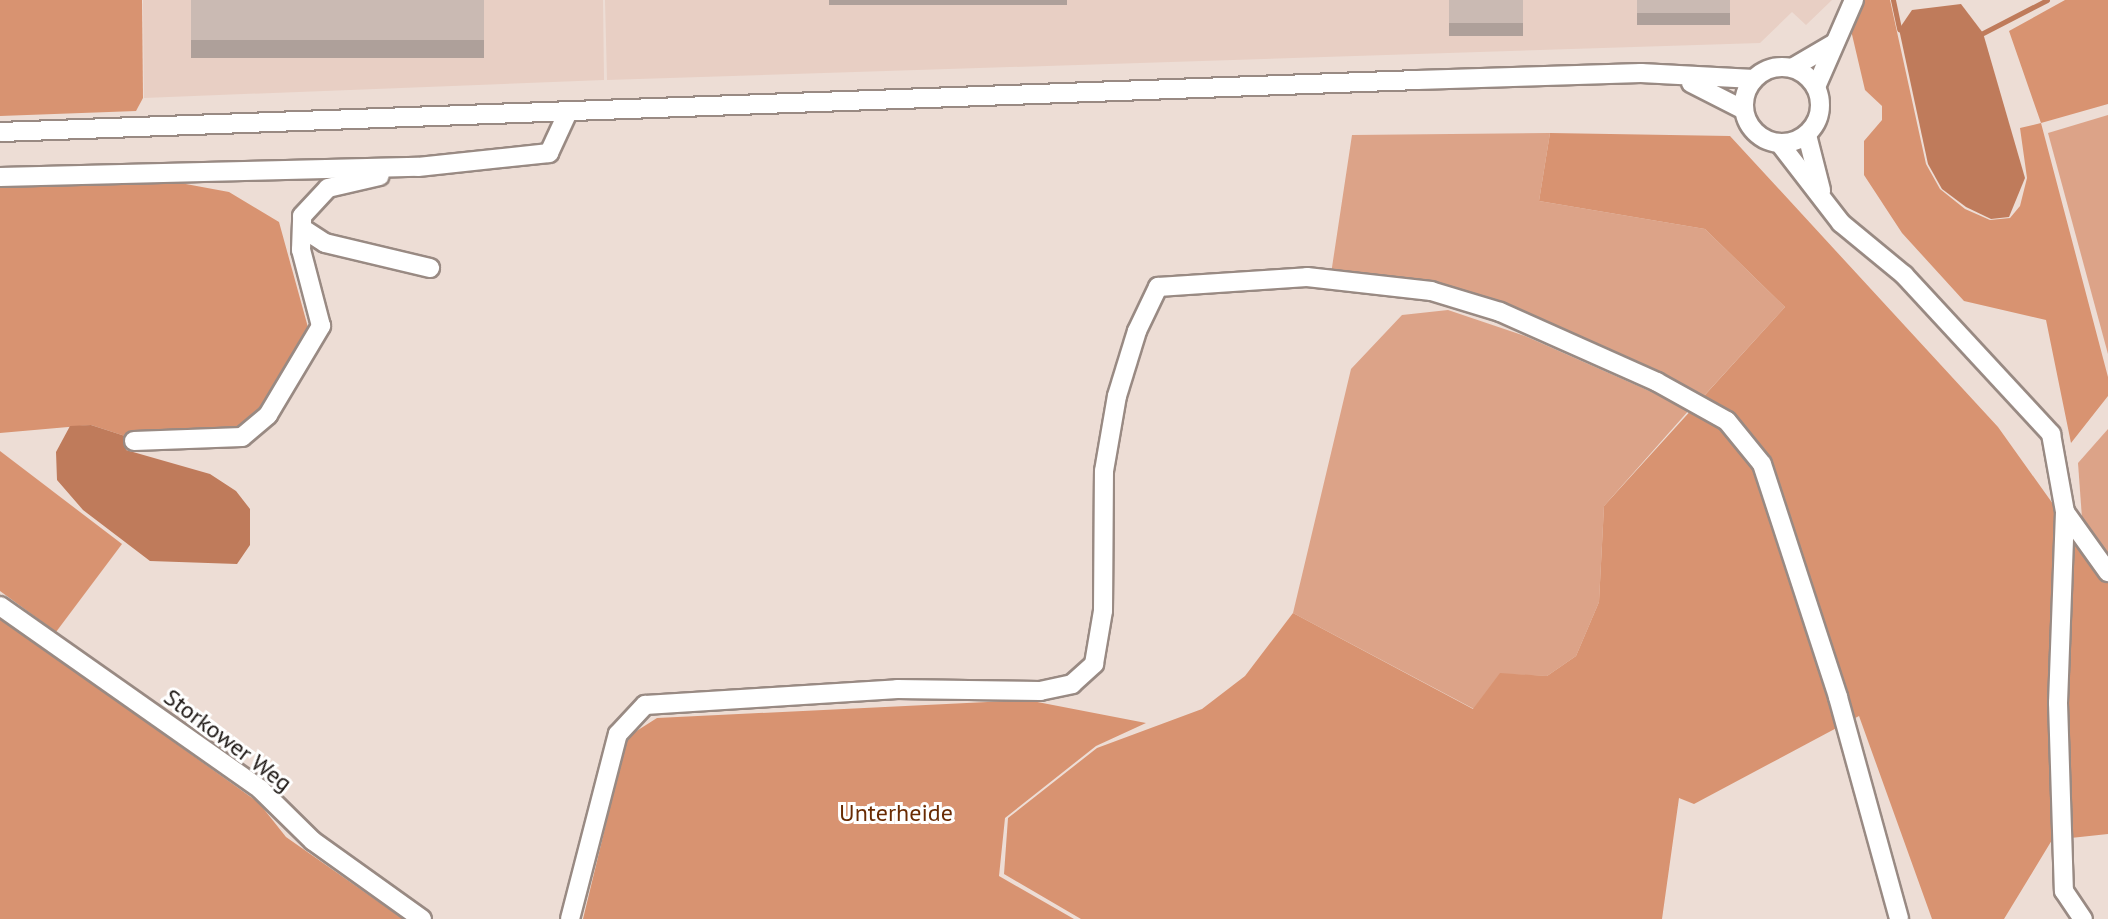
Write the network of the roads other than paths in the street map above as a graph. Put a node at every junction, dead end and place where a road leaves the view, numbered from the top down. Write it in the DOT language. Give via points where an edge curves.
graph roads {
  1 [pos="1854,0"];
  2 [pos="1833,44"];
  3 [pos="1792,68"];
  4 [pos="1681,79"];
  5 [pos="1754,79"];
  6 [pos="1816,87"];
  7 [pos="1744,110"];
  8 [pos="568,112"];
  9 [pos="0,132"];
  10 [pos="1807,135"];
  11 [pos="1780,144"];
  12 [pos="418,167"];
  13 [pos="0,177"];
  14 [pos="1826,204"];
  15 [pos="302,228"];
  16 [pos="430,268"];
  17 [pos="134,441"];
  18 [pos="2065,512"];
  19 [pos="2108,572"];
  20 [pos="0,606"];
  21 [pos="422,919"];
  22 [pos="570,919"];
  23 [pos="1899,919"];
  24 [pos="2083,919"];
  1 -- 2 [label="lane"];
  2 -- 3 [label="lane"];
  2 -- 6 [label="lane"];
  3 -- 5 [label="lane" via="1770,68"];
  3 -- 6 [label="lane"];
  4 -- 5 [label="lane"];
  4 -- 7 [label="lane"];
  4 -- 8 [label="lane" via="1641,73"];
  5 -- 7 [label="lane"];
  6 -- 10 [label="lane" via="1820,111"];
  7 -- 11 [label="lane" via="1756,133"];
  8 -- 9 [label="lane"];
  8 -- 12 [label="lane" via="549,153"];
  10 -- 11 [label="lane"];
  10 -- 14 [label="lane"];
  11 -- 14 [label="lane"];
  12 -- 13 [label="lane"];
  12 -- 15 [label="lane" via="328,188 302,216"];
  14 -- 18 [label="lane" via="1904,275 2051,434"];
  15 -- 16 [label="lane" via="325,243"];
  15 -- 17 [label="lane" via="301,250 321,326 268,415 242,437"];
  18 -- 19 [label="lane"];
  18 -- 24 [label="lane" via="2058,703 2064,891"];
  20 -- 21 [label="lane, Storkower Weg" via="260,789 313,841"];
  22 -- 23 [label="lane" via="618,734 645,705 897,689 1040,691 1072,684 1094,664 1103,611 1104,471 1117,396 1137,331 1158,287 1307,277 1431,291 1500,312 1657,382 1727,421 1762,464 1838,697"];
}
